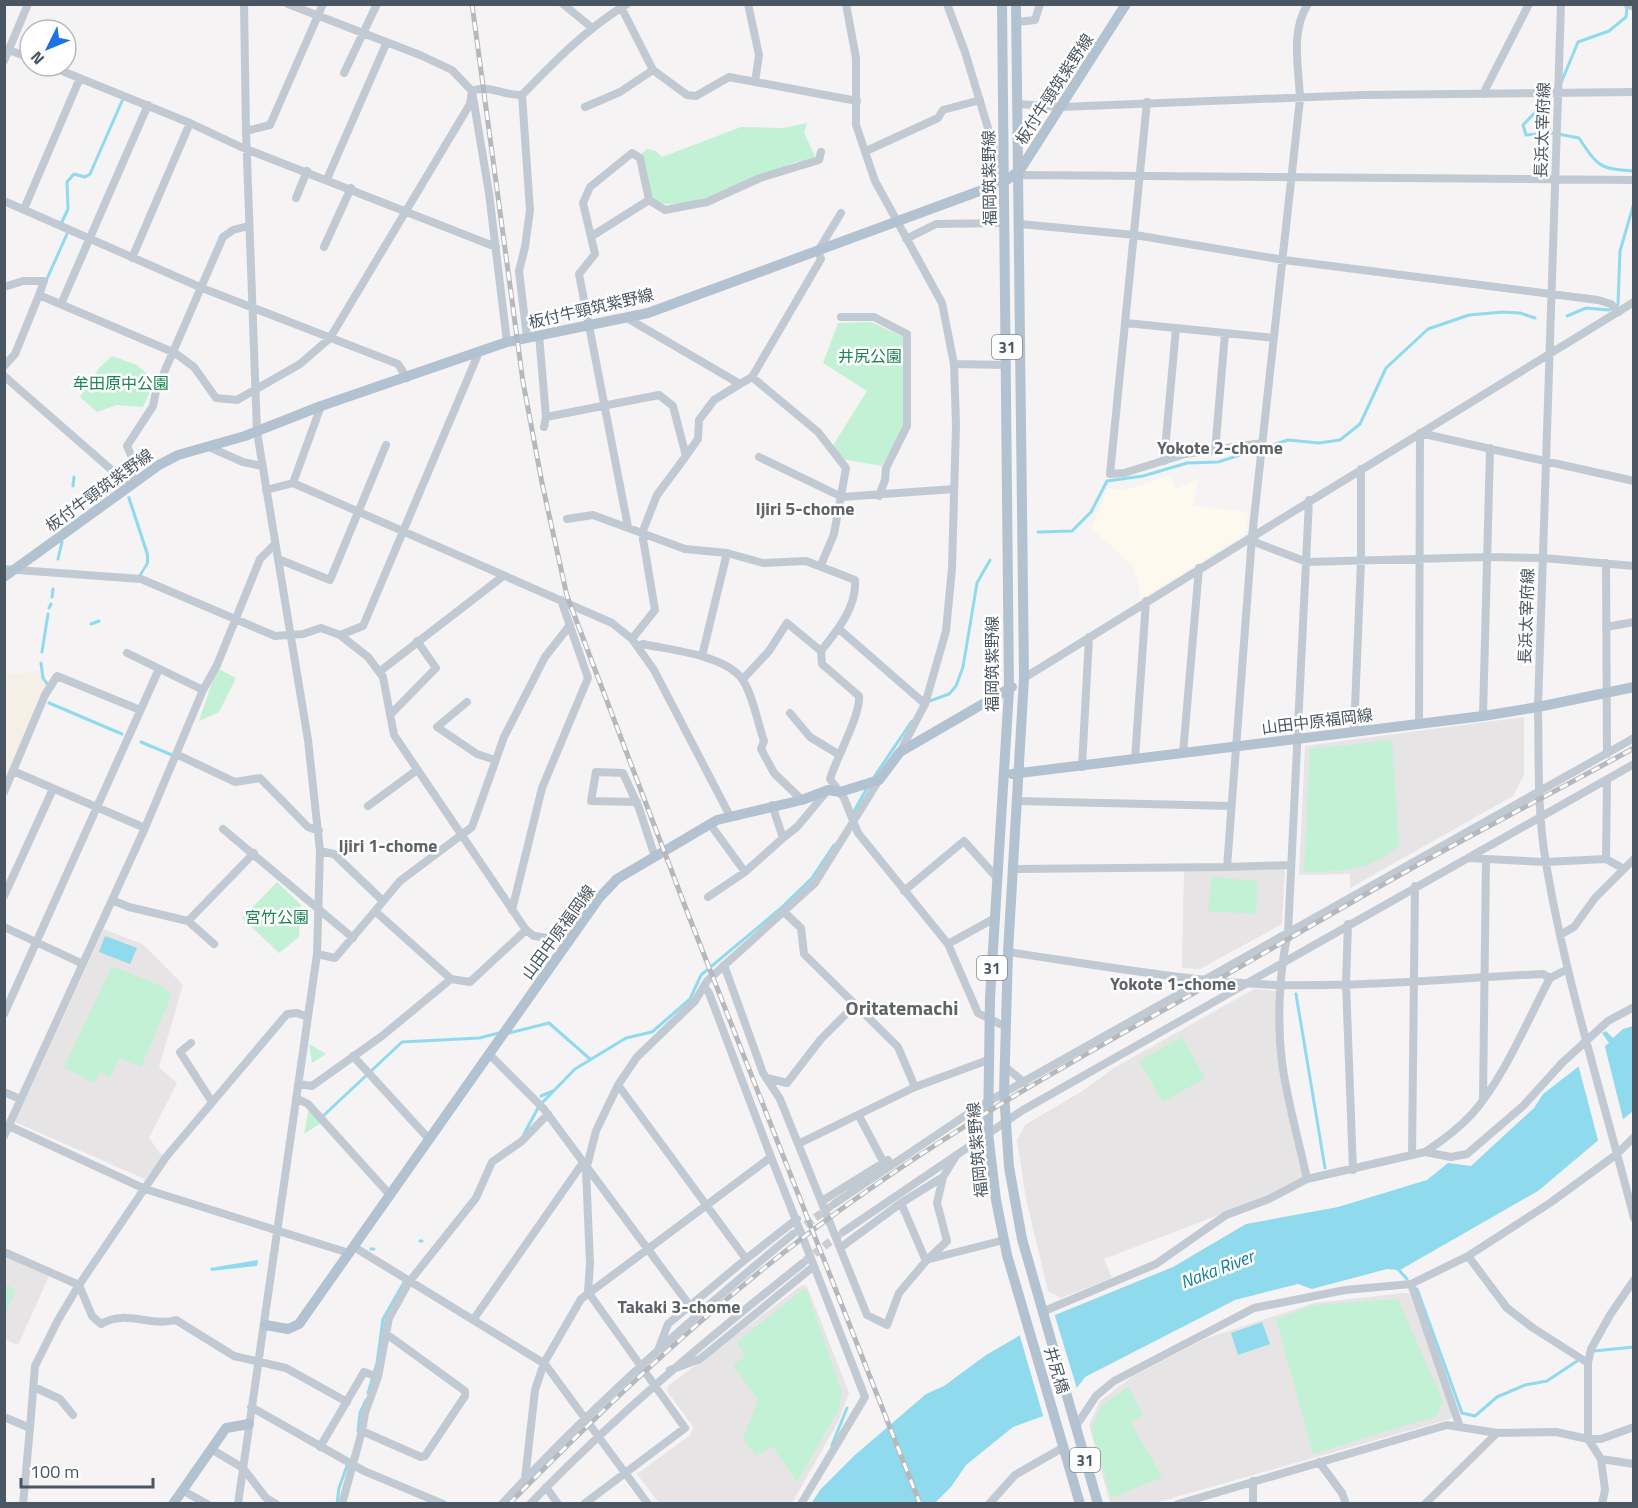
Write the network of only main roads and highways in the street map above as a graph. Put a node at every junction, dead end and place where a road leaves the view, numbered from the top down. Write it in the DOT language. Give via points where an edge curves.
graph roads {
  1 [pos="1002,4"];
  2 [pos="1016,4"];
  3 [pos="1126,4"];
  4 [pos="1020,173"];
  5 [pos="1004,182"];
  6 [pos="8,572"];
  7 [pos="1024,678"];
  8 [pos="1634,687"];
  9 [pos="1009,690"];
  10 [pos="1003,774"];
  11 [pos="1018,774"];
  12 [pos="1042,1313"];
  13 [pos="1026,1319"];
  14 [pos="265,1325"];
  15 [pos="249,1424"];
  16 [pos="173,1503"];
  17 [pos="1080,1503"];
  18 [pos="1098,1503"];
  1 -- 5 [label="main road, 福岡筑紫野線 / 31"];
  2 -- 4 [label="main road, 福岡筑紫野線 / 31"];
  3 -- 4 [label="main road, 板付牛頸筑紫野線"];
  4 -- 5 [label="main road, 板付牛頸筑紫野線"];
  4 -- 7 [label="main road, 福岡筑紫野線 / 31"];
  5 -- 6 [label="main road, 板付牛頸筑紫野線" via="627,318 507,342 257,432 169,459"];
  5 -- 9 [label="main road, 福岡筑紫野線 / 31"];
  7 -- 9 [label="main road"];
  7 -- 11 [label="main road, 福岡筑紫野線 / 31"];
  8 -- 11 [label="main road, 山田中原福岡線" via="1483,716"];
  9 -- 10 [label="main road, 福岡筑紫野線 / 31"];
  9 -- 14 [label="main road, 山田中原福岡線" via="900,752 874,782 842,795 828,790 730,816 617,879 599,898 299,1324 288,1329"];
  10 -- 11 [label="main road, 山田中原福岡線"];
  10 -- 13 [label="main road, 福岡筑紫野線 / 31" via="989,1020 988,1133 1004,1240"];
  11 -- 12 [label="main road, 福岡筑紫野線 / 31" via="1004,1093 1014,1205"];
  12 -- 18 [label="main road, 井尻橋 / 31"];
  13 -- 17 [label="main road, 井尻橋 / 31"];
  15 -- 16 [label="main road" via="226,1428"];
}
